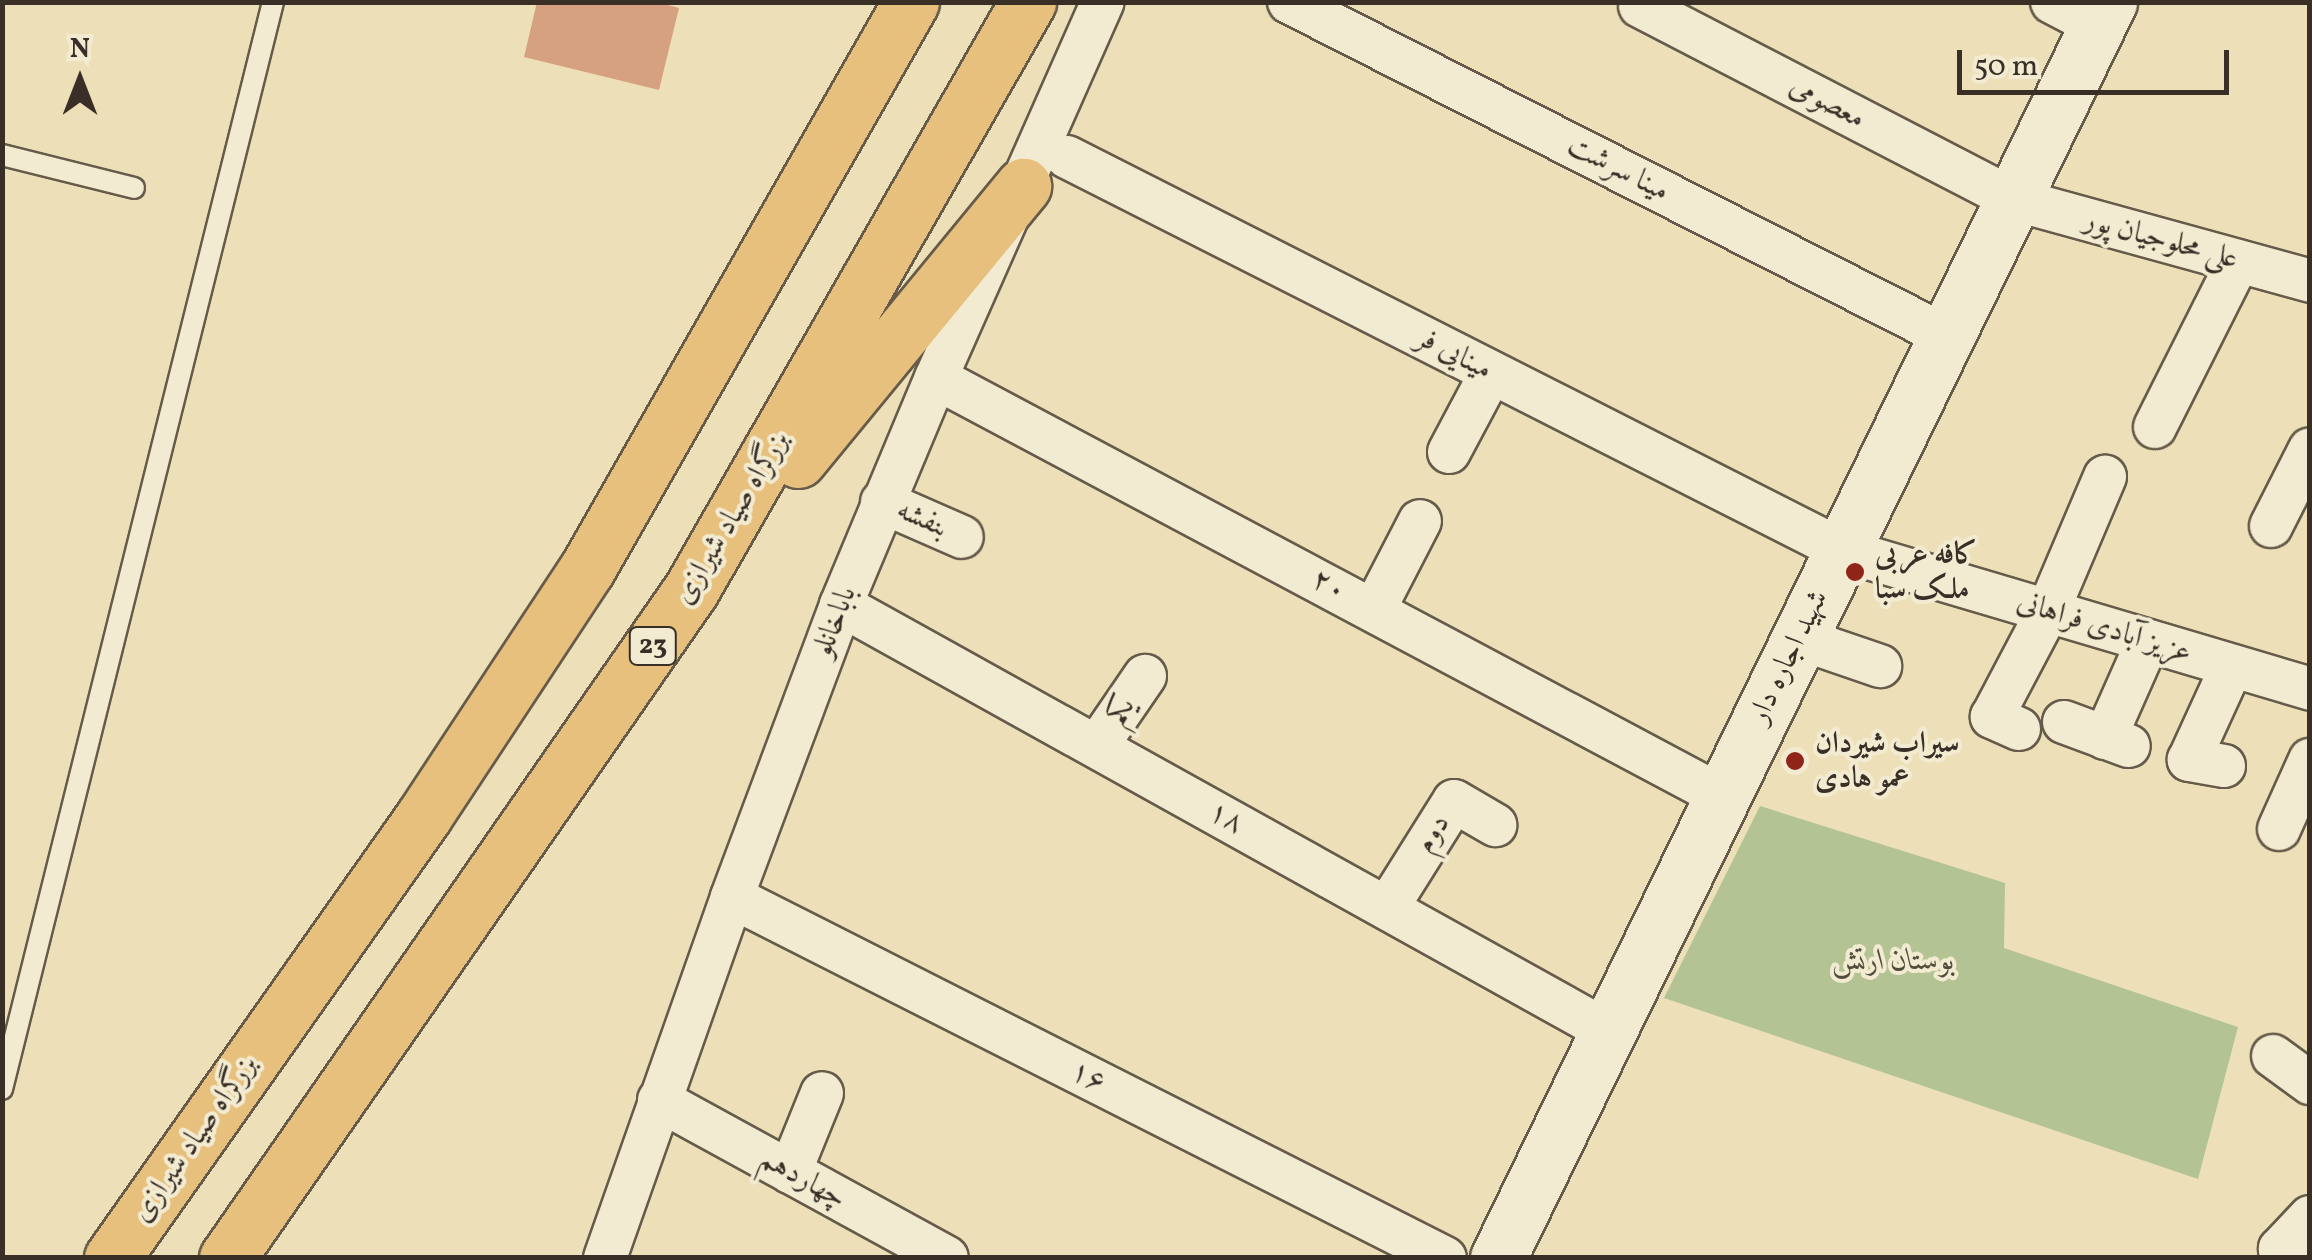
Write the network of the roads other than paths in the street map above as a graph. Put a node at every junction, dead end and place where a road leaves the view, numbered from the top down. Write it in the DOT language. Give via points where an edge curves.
graph roads {
  1 [pos="273,2"];
  2 [pos="911,2"];
  3 [pos="1028,2"];
  4 [pos="1103,2"];
  5 [pos="1289,2"];
  6 [pos="1640,6"];
  7 [pos="2086,10"];
  8 [pos="2,155"];
  9 [pos="1045,172"];
  10 [pos="134,188"];
  11 [pos="2013,200"];
  12 [pos="2238,262"];
  13 [pos="2310,281"];
  14 [pos="1946,336"];
  15 [pos="1492,372"];
  16 [pos="936,378"];
  17 [pos="2155,427"];
  18 [pos="2310,449"];
  19 [pos="1449,452"];
  20 [pos="2105,477"];
  21 [pos="882,502"];
  22 [pos="1420,521"];
  23 [pos="2271,526"];
  24 [pos="962,536"];
  25 [pos="1842,550"];
  26 [pos="691,590"];
  27 [pos="841,605"];
  28 [pos="1374,610"];
  29 [pos="2048,611"];
  30 [pos="1798,638"];
  31 [pos="2148,642"];
  32 [pos="1880,666"];
  33 [pos="2232,666"];
  34 [pos="1145,676"];
  35 [pos="2310,690"];
  36 [pos="2064,722"];
  37 [pos="2019,729"];
  38 [pos="1097,746"];
  39 [pos="2310,760"];
  40 [pos="2224,766"];
  41 [pos="1721,796"];
  42 [pos="1495,825"];
  43 [pos="2279,829"];
  44 [pos="732,896"];
  45 [pos="1387,908"];
  46 [pos="1611,1033"];
  47 [pos="2273,1056"];
  48 [pos="2310,1083"];
  49 [pos="2,1089"];
  50 [pos="822,1092"];
  51 [pos="659,1100"];
  52 [pos="790,1172"];
  53 [pos="2310,1218"];
  54 [pos="112,1258"];
  55 [pos="227,1258"];
  56 [pos="605,1258"];
  57 [pos="947,1258"];
  58 [pos="1445,1258"];
  59 [pos="1498,1258"];
  60 [pos="2294,1258"];
  1 -- 49 [label="lane"];
  2 -- 54 [label="highway, بزرگراه صیاد شیرازی" via="587,568 424,816"];
  3 -- 26 [label="highway, بزرگراه صیاد شیرازی / 23"];
  4 -- 9 [label="street, باباخانلو"];
  5 -- 14 [label="street, مینا سرشت"];
  6 -- 11 [label="street, معصومی"];
  7 -- 11 [label="main road, شهید اجاره دار"];
  8 -- 10 [label="lane"];
  9 -- 15 [label="street, مینایی فر"];
  9 -- 16 [label="street, باباخانلو"];
  9 -- 26 [label="highway"];
  11 -- 12 [label="street, علی محلوجیان پور"];
  11 -- 14 [label="main road, شهید اجاره دار"];
  12 -- 13 [label="street, علی محلوجیان پور"];
  12 -- 17 [label="street"];
  14 -- 25 [label="main road, شهید اجاره دار"];
  15 -- 19 [label="street"];
  15 -- 25 [label="street, مینایی فر"];
  16 -- 21 [label="street, باباخانلو"];
  16 -- 28 [label="street, ۲۰"];
  18 -- 23 [label="street"];
  20 -- 29 [label="street"];
  21 -- 24 [label="street, بنفشه"];
  21 -- 27 [label="street, باباخانلو"];
  22 -- 28 [label="street"];
  25 -- 29 [label="street, عزیز آبادی فراهانی"];
  25 -- 30 [label="main road, شهید اجاره دار"];
  26 -- 55 [label="highway, بزرگراه صیاد شیرازی / 23"];
  27 -- 38 [label="street, ۱۸"];
  27 -- 44 [label="street, باباخانلو"];
  28 -- 41 [label="street, ۲۰"];
  29 -- 31 [label="street, عزیز آبادی فراهانی"];
  29 -- 37 [label="street" via="1992,717"];
  30 -- 32 [label="street"];
  30 -- 41 [label="main road, شهید اجاره دار"];
  31 -- 33 [label="street, عزیز آبادی فراهانی"];
  31 -- 36 [label="street" via="2117,742"];
  33 -- 35 [label="street, عزیز آبادی فراهانی"];
  33 -- 40 [label="street" via="2189,760"];
  34 -- 38 [label="street, یکم"];
  38 -- 45 [label="street, ۱۸"];
  39 -- 43 [label="street"];
  41 -- 46 [label="main road, شهید اجاره دار"];
  42 -- 45 [label="street, دوم" via="1454,801"];
  44 -- 51 [label="street, باباخانلو"];
  44 -- 58 [label="street, ۱۶"];
  45 -- 46 [label="street, ۱۸"];
  46 -- 59 [label="main road, شهید اجاره دار"];
  47 -- 48 [label="street"];
  50 -- 52 [label="street"];
  51 -- 52 [label="street, چهاردهم"];
  51 -- 56 [label="street, باباخانلو"];
  52 -- 57 [label="street, چهاردهم"];
  53 -- 60 [label="street" via="2280,1249"];
}
